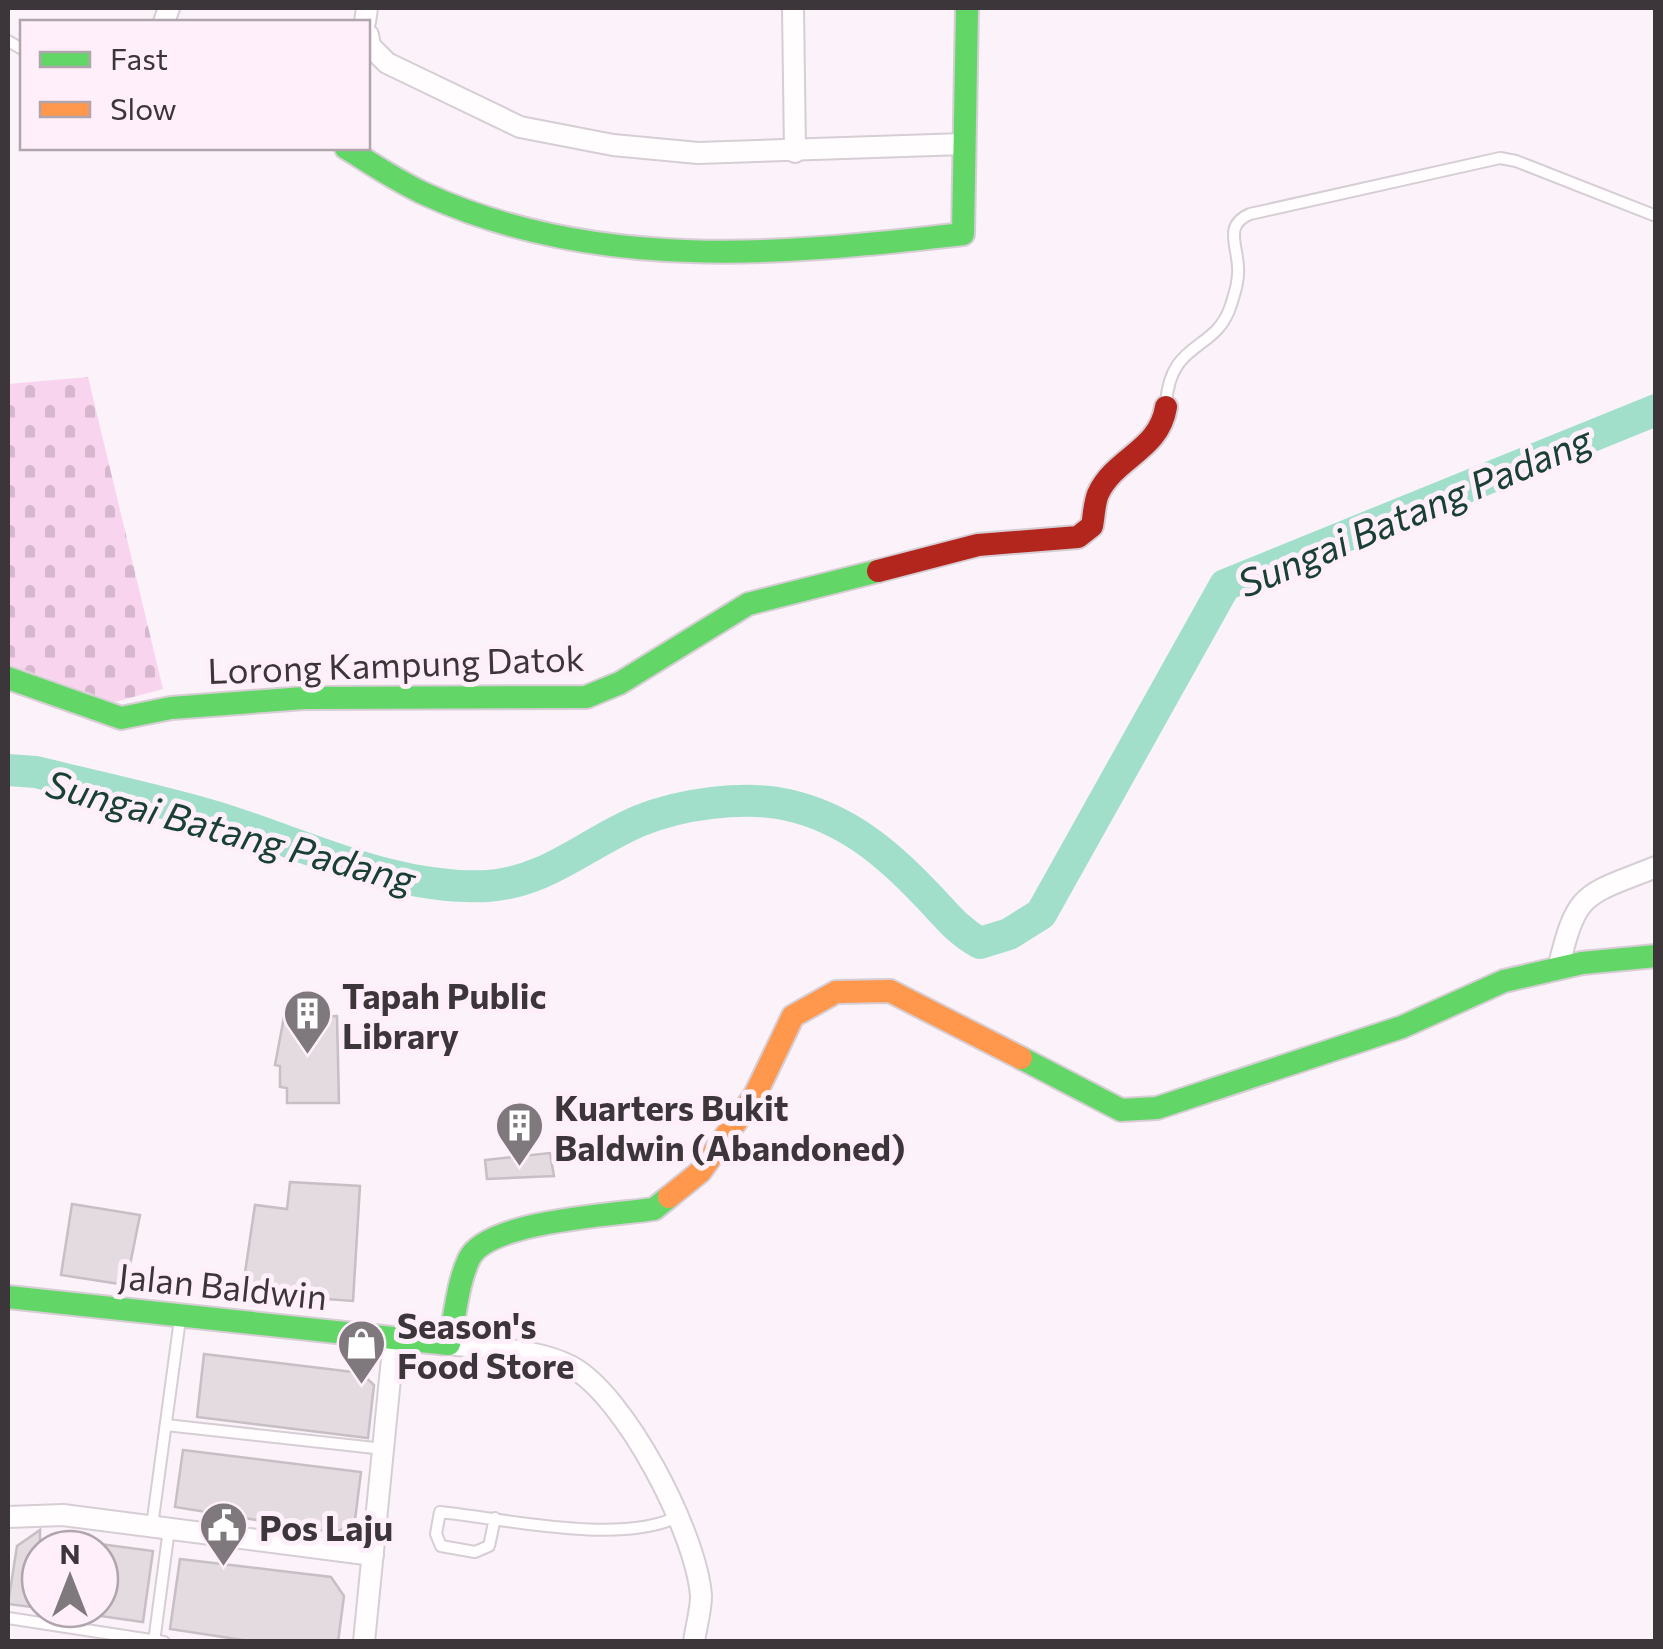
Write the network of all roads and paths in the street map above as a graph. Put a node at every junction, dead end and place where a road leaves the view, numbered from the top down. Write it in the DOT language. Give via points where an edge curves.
graph roads {
  1 [pos="792,8"];
  2 [pos="967,8"];
  3 [pos="370,46"];
  4 [pos="964,144"];
  5 [pos="349,150"];
  6 [pos="795,152"];
  7 [pos="1656,216"];
  8 [pos="1166,407"];
  9 [pos="8,678"];
  10 [pos="1656,867"];
  11 [pos="1656,956"];
  12 [pos="1558,968"];
  13 [pos="8,1297"];
  14 [pos="42,1300"];
  15 [pos="180,1315"];
  16 [pos="8,1316"];
  17 [pos="395,1338"];
  18 [pos="450,1344"];
  19 [pos="166,1425"];
  20 [pos="384,1449"];
  21 [pos="8,1516"];
  22 [pos="676,1517"];
  23 [pos="495,1518"];
  24 [pos="160,1527"];
  25 [pos="374,1555"];
  26 [pos="8,1618"];
  27 [pos="157,1641"];
  28 [pos="364,1642"];
  29 [pos="694,1642"];
  1 -- 6 [label="street"];
  2 -- 4 [label="street"];
  3 -- 6 [label="street" via="388,63 520,128 698,153"];
  4 -- 5 [label="street" via="963,234 731,257 622,251 516,228 428,195"];
  4 -- 6 [label="street"];
  7 -- 8 [label="lane" via="1500,158 1250,214 1232,231 1238,270 1230,310 1170,370"];
  8 -- 9 [label="street, Lorong Kampung Datok" via="1166,425 1113,474 1098,494 1092,526 1078,537 978,545 748,604 586,697 304,698 122,718"];
  10 -- 12 [label="street" via="1580,901"];
  11 -- 12 [label="street"];
  12 -- 18 [label="street" via="1504,981 1402,1028 1156,1108 1122,1110 890,992 836,992 794,1016 754,1095 700,1172 654,1209 484,1241 469,1258"];
  13 -- 14 [label="street, Jalan Baldwin"];
  14 -- 15 [label="street, Jalan Baldwin"];
  14 -- 16 [label="street"];
  15 -- 17 [label="street, Jalan Baldwin"];
  15 -- 19 [label="lane"];
  17 -- 18 [label="street, Jalan Baldwin"];
  17 -- 20 [label="street"];
  18 -- 22 [label="street" via="536,1355 596,1383 623,1417"];
  19 -- 20 [label="lane"];
  19 -- 24 [label="lane"];
  20 -- 25 [label="street"];
  21 -- 24 [label="street"];
  22 -- 23 [label="lane" via="630,1532"];
  22 -- 29 [label="street" via="701,1597"];
  23 -- 23 [label="lane" via="440,1512 436,1534 441,1546 475,1552 488,1546"];
  24 -- 25 [label="street"];
  24 -- 27 [label="lane"];
  25 -- 28 [label="street"];
  26 -- 27 [label="lane"];
}
